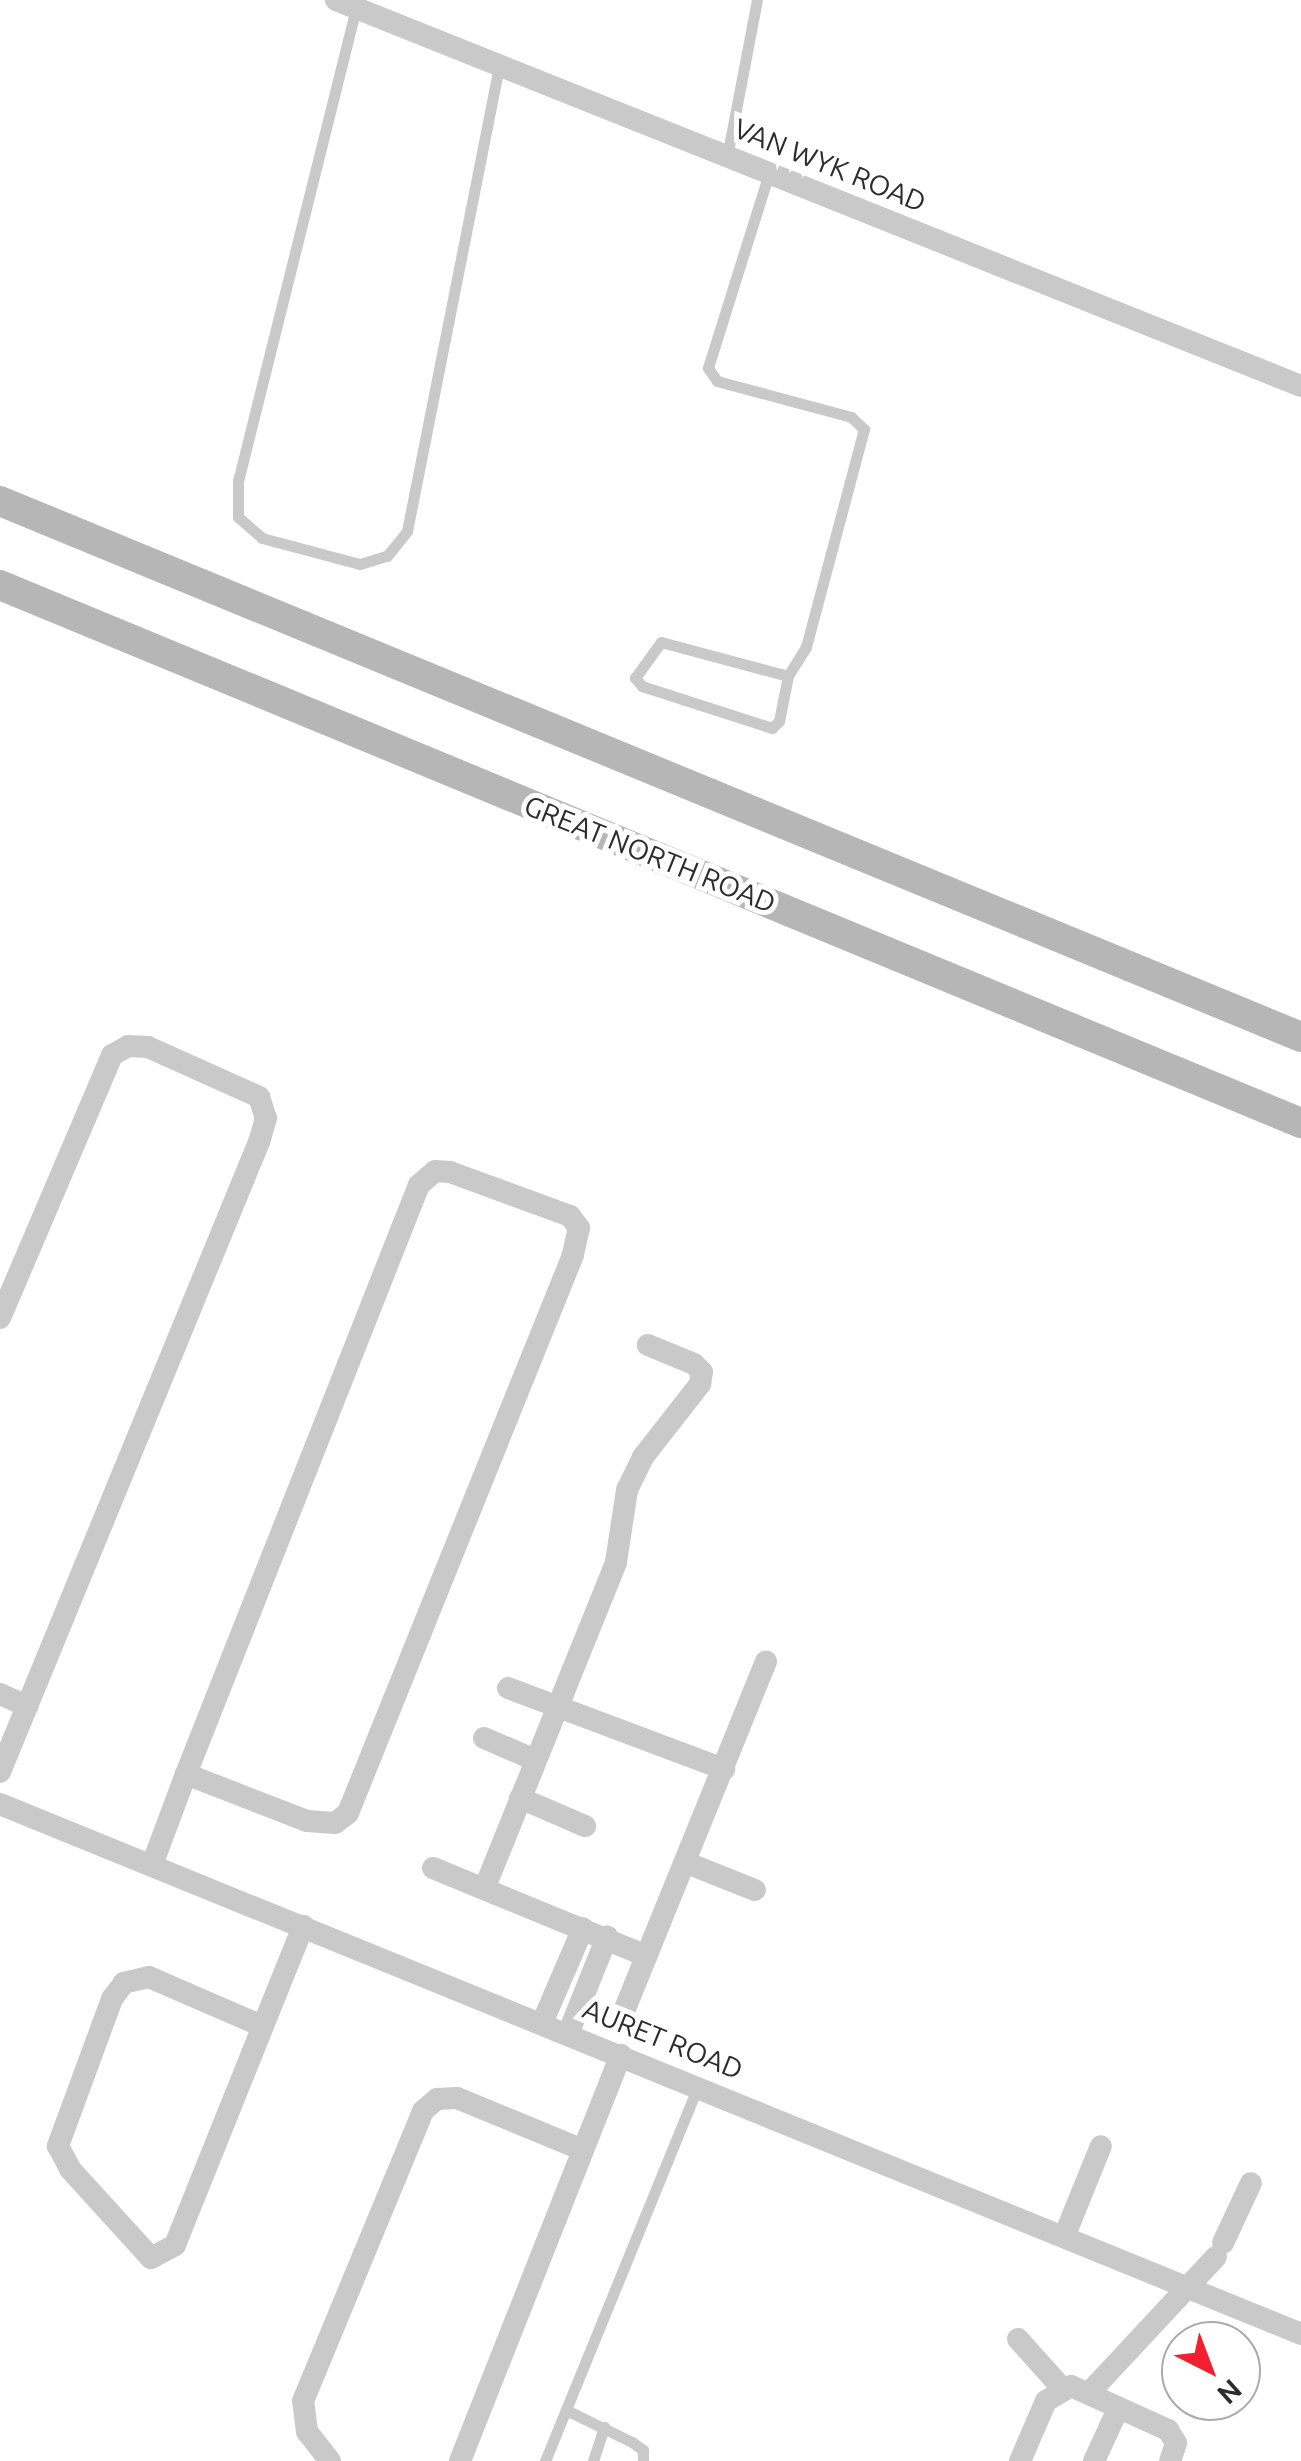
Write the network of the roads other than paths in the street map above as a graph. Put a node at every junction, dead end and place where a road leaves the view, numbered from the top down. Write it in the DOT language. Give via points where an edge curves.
graph roads {
  1 [pos="758,0"];
  2 [pos="346,4"];
  3 [pos="499,66"];
  4 [pos="727,157"];
  5 [pos="769,173"];
  6 [pos="1301,386"];
  7 [pos="0,501"];
  8 [pos="0,585"];
  9 [pos="788,676"];
  10 [pos="1301,1038"];
  11 [pos="1301,1123"];
  12 [pos="0,1318"];
  13 [pos="648,1345"];
  14 [pos="766,1662"];
  15 [pos="508,1688"];
  16 [pos="0,1694"];
  17 [pos="27,1706"];
  18 [pos="556,1708"];
  19 [pos="484,1738"];
  20 [pos="535,1760"];
  21 [pos="724,1769"];
  22 [pos="0,1772"];
  23 [pos="186,1774"];
  24 [pos="520,1798"];
  25 [pos="0,1804"];
  26 [pos="585,1826"];
  27 [pos="687,1863"];
  28 [pos="152,1865"];
  29 [pos="433,1868"];
  30 [pos="485,1887"];
  31 [pos="755,1890"];
  32 [pos="303,1926"];
  33 [pos="583,1928"];
  34 [pos="607,1937"];
  35 [pos="647,1956"];
  36 [pos="620,2021"];
  37 [pos="542,2022"];
  38 [pos="262,2026"];
  39 [pos="568,2034"];
  40 [pos="622,2055"];
  41 [pos="698,2086"];
  42 [pos="1101,2146"];
  43 [pos="583,2150"];
  44 [pos="1250,2183"];
  45 [pos="1064,2237"];
  46 [pos="1192,2290"];
  47 [pos="1301,2334"];
  48 [pos="1018,2339"];
  49 [pos="1062,2388"];
  50 [pos="1089,2393"];
  51 [pos="1118,2409"];
  52 [pos="566,2410"];
  53 [pos="604,2428"];
  54 [pos="330,2461"];
  55 [pos="460,2461"];
  56 [pos="545,2461"];
  57 [pos="593,2461"];
  58 [pos="644,2461"];
  59 [pos="1020,2461"];
  60 [pos="1094,2461"];
  61 [pos="1170,2461"];
  1 -- 4 [label="lane"];
  2 -- 3 [label="street, VAN WYK ROAD"];
  2 -- 3 [label="lane" via="238,480 238,517 262,538 360,564 387,556 407,531"];
  3 -- 4 [label="street, VAN WYK ROAD"];
  4 -- 5 [label="street, VAN WYK ROAD"];
  5 -- 6 [label="street, VAN WYK ROAD"];
  5 -- 9 [label="lane" via="708,368 718,380 851,417 864,430 806,647"];
  7 -- 10 [label="main road"];
  8 -- 11 [label="main road, GREAT NORTH ROAD"];
  9 -- 9 [label="lane" via="661,642 635,678 762,729 779,720"];
  12 -- 17 [label="street" via="112,1055 148,1046 259,1097 266,1118 260,1142"];
  13 -- 18 [label="street" via="694,1364 700,1384 635,1473 616,1562"];
  14 -- 21 [label="street"];
  15 -- 18 [label="street"];
  16 -- 17 [label="street"];
  17 -- 22 [label="street"];
  18 -- 20 [label="street"];
  18 -- 21 [label="street"];
  19 -- 20 [label="street"];
  20 -- 24 [label="street"];
  21 -- 27 [label="street"];
  23 -- 23 [label="street" via="422,1180 450,1172 570,1216 579,1228 573,1255 348,1813 319,1824"];
  23 -- 28 [label="street"];
  24 -- 26 [label="street"];
  24 -- 30 [label="street"];
  25 -- 28 [label="street, AURET ROAD"];
  27 -- 31 [label="street"];
  27 -- 35 [label="street"];
  28 -- 32 [label="street, AURET ROAD"];
  29 -- 30 [label="street"];
  30 -- 33 [label="street"];
  32 -- 37 [label="street, AURET ROAD"];
  32 -- 38 [label="street"];
  33 -- 34 [label="street"];
  33 -- 37 [label="street"];
  34 -- 35 [label="street"];
  34 -- 39 [label="street"];
  35 -- 36 [label="street"];
  37 -- 39 [label="street, AURET ROAD"];
  38 -- 38 [label="street" via="175,2245 151,2258 58,2146 112,1999 124,1983 149,1977"];
  39 -- 40 [label="street, AURET ROAD"];
  40 -- 41 [label="street, AURET ROAD"];
  40 -- 43 [label="street"];
  41 -- 45 [label="street, AURET ROAD"];
  41 -- 52 [label="lane"];
  42 -- 45 [label="street"];
  43 -- 54 [label="street" via="457,2098 437,2099 423,2111 303,2400 306,2432"];
  43 -- 55 [label="street"];
  44 -- 46 [label="street" via="1220,2250"];
  45 -- 46 [label="street, AURET ROAD"];
  46 -- 47 [label="street, AURET ROAD"];
  46 -- 50 [label="street"];
  48 -- 49 [label="street"];
  49 -- 50 [label="street"];
  49 -- 59 [label="street" via="1039,2412"];
  50 -- 51 [label="street"];
  51 -- 60 [label="street"];
  51 -- 61 [label="street" via="1172,2434"];
  52 -- 53 [label="lane"];
  52 -- 56 [label="lane"];
  53 -- 57 [label="lane"];
  53 -- 58 [label="lane" via="644,2450"];
}
